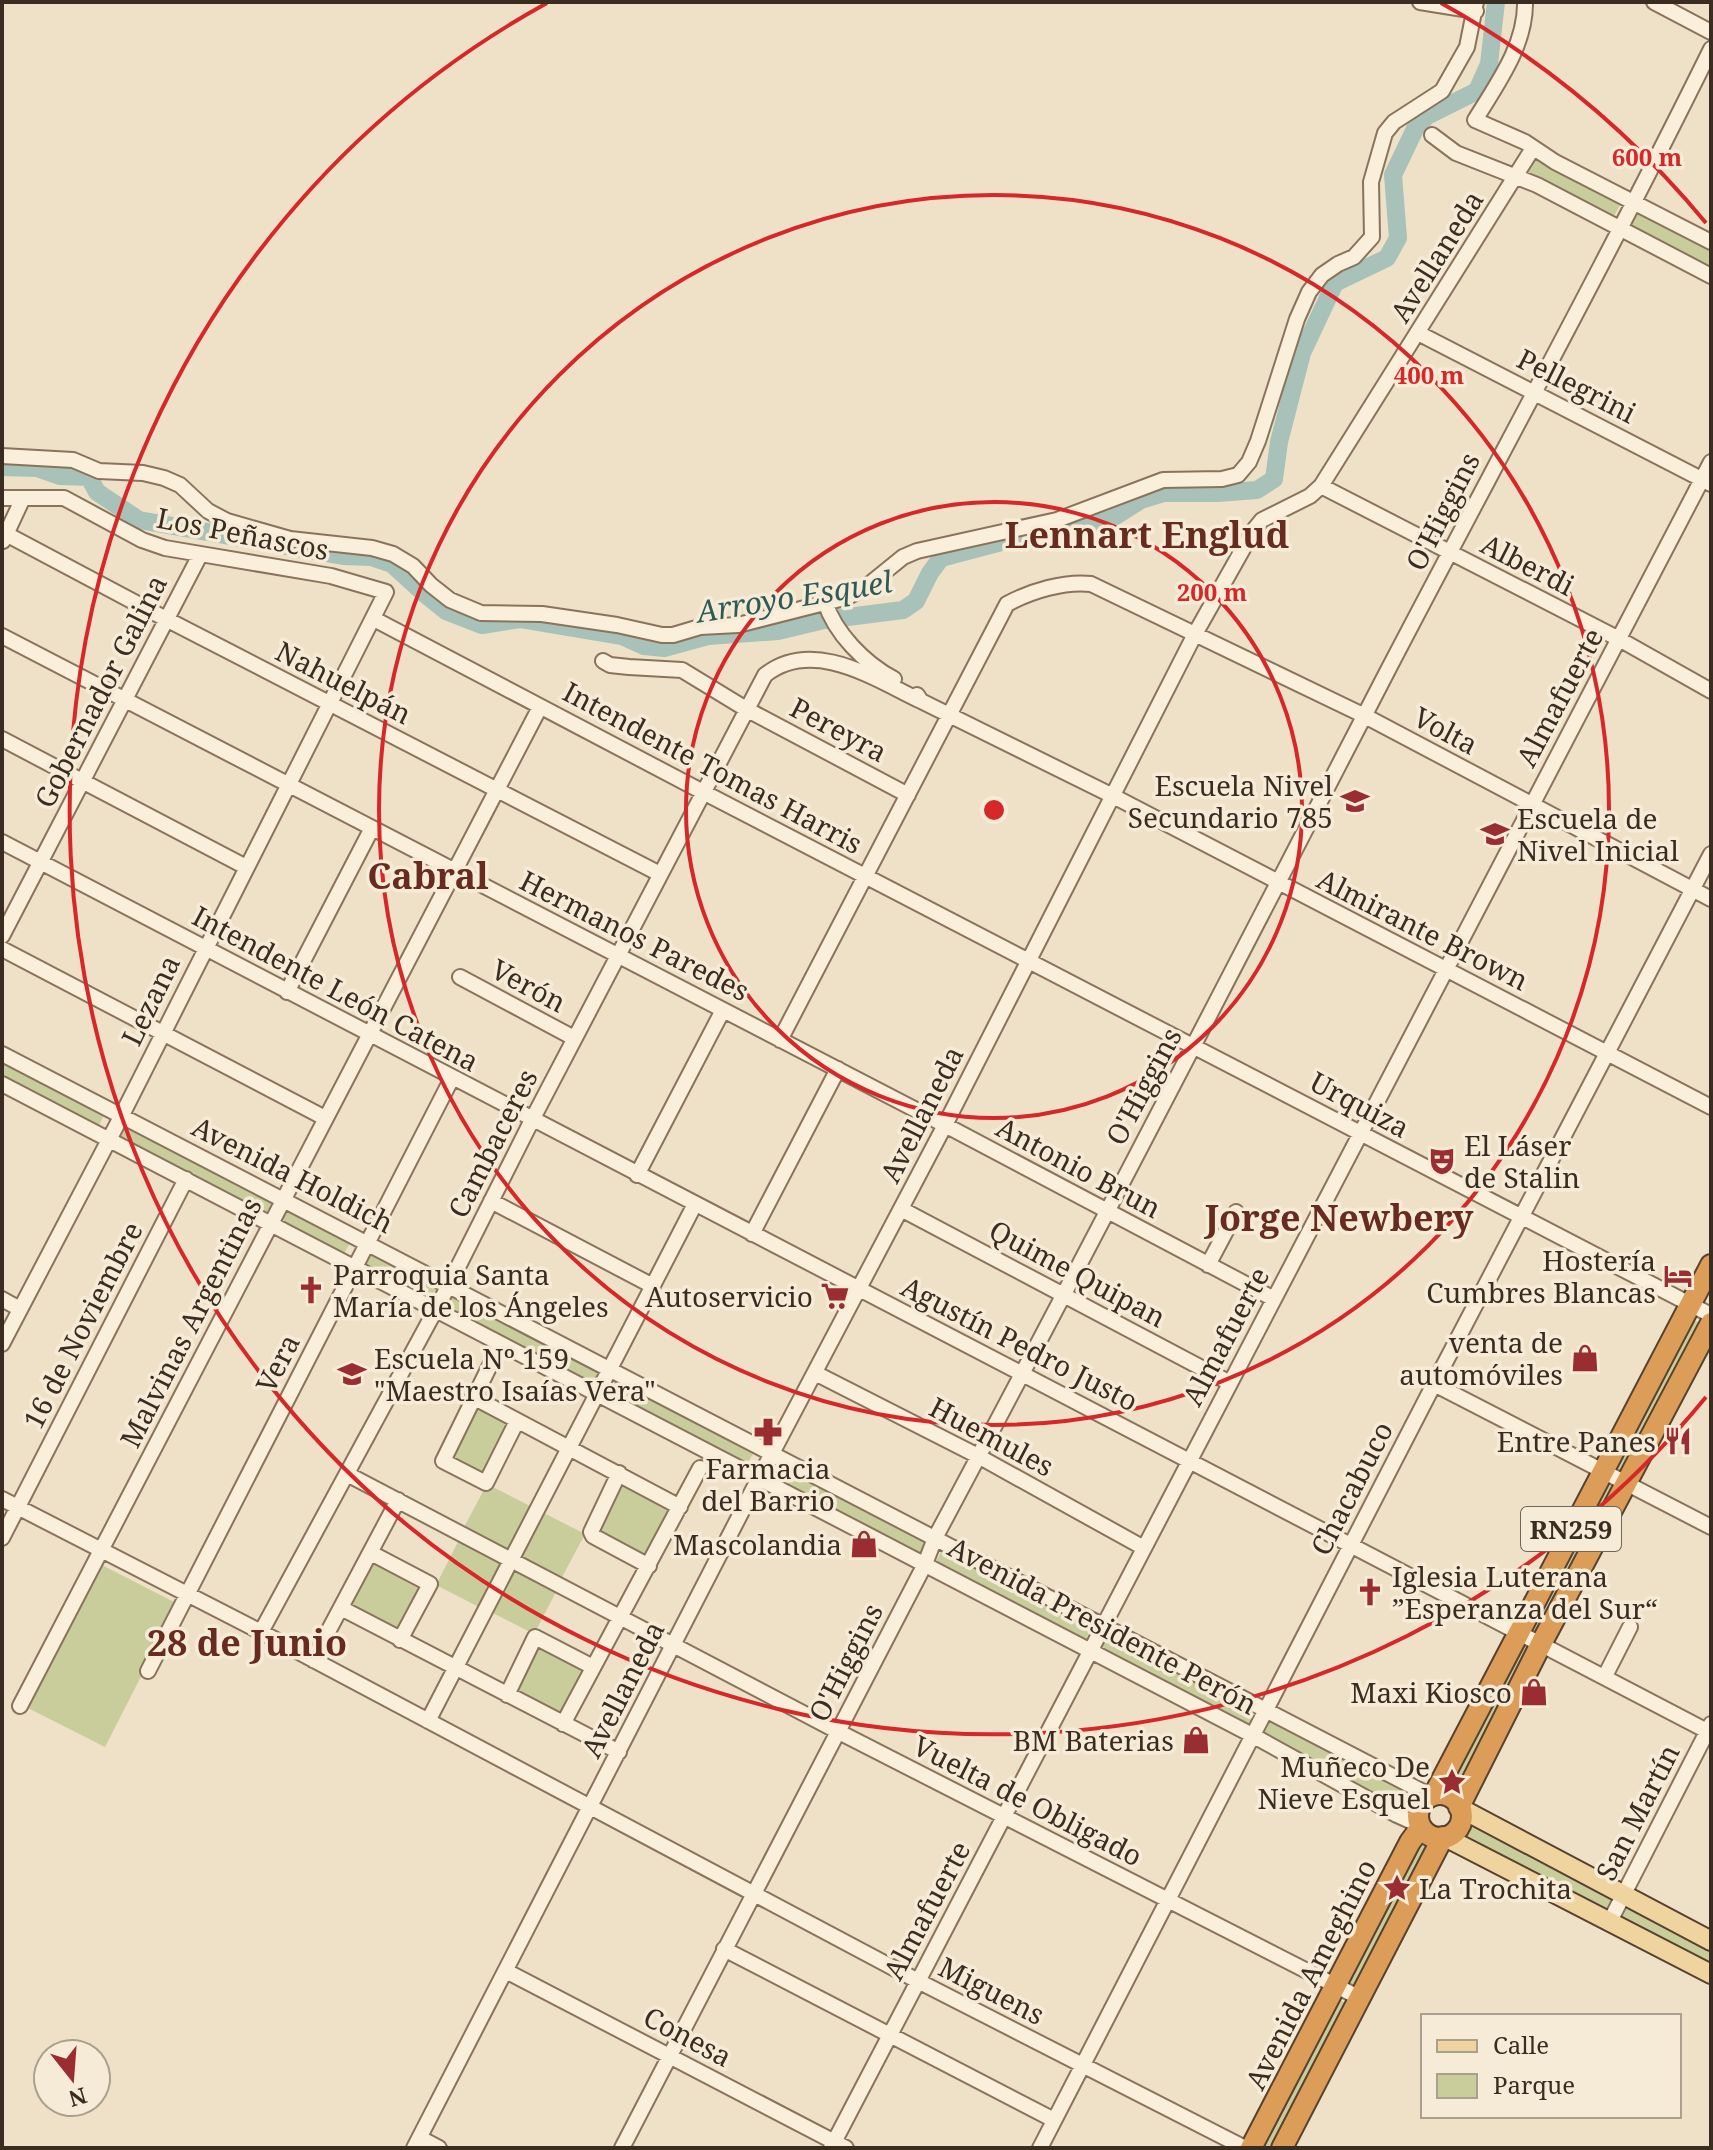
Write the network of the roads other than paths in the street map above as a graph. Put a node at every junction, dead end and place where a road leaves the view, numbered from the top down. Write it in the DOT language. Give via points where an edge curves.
graph roads {
  1 [pos="1420,2"];
  2 [pos="1525,2"];
  3 [pos="1654,2"];
  4 [pos="1476,7"];
  5 [pos="1711,32"];
  6 [pos="1711,49"];
  7 [pos="1432,135"];
  8 [pos="1533,148"];
  9 [pos="1517,176"];
  10 [pos="1634,204"];
  11 [pos="1622,229"];
  12 [pos="1711,242"];
  13 [pos="1711,276"];
  14 [pos="1418,333"];
  15 [pos="1533,392"];
  16 [pos="2,456"];
  17 [pos="1711,462"];
  18 [pos="1707,482"];
  19 [pos="1321,486"];
  20 [pos="2,498"];
  21 [pos="23,498"];
  22 [pos="4,538"];
  23 [pos="1450,553"];
  24 [pos="200,555"];
  25 [pos="386,592"];
  26 [pos="827,608"];
  27 [pos="166,619"];
  28 [pos="374,619"];
  29 [pos="1195,634"];
  30 [pos="2,636"];
  31 [pos="1619,639"];
  32 [pos="603,661"];
  33 [pos="1711,691"];
  34 [pos="125,699"];
  35 [pos="921,701"];
  36 [pos="330,704"];
  37 [pos="540,707"];
  38 [pos="746,709"];
  39 [pos="950,715"];
  40 [pos="1365,716"];
  41 [pos="2,739"];
  42 [pos="82,781"];
  43 [pos="288,785"];
  44 [pos="497,789"];
  45 [pos="703,792"];
  46 [pos="908,795"];
  47 [pos="1113,796"];
  48 [pos="1532,806"];
  49 [pos="372,828"];
  50 [pos="2,842"];
  51 [pos="1711,854"];
  52 [pos="40,862"];
  53 [pos="246,867"];
  54 [pos="454,870"];
  55 [pos="660,874"];
  56 [pos="865,876"];
  57 [pos="1278,884"];
  58 [pos="1693,890"];
  59 [pos="1711,899"];
  60 [pos="2,936"];
  61 [pos="204,948"];
  62 [pos="2,949"];
  63 [pos="618,955"];
  64 [pos="1028,960"];
  65 [pos="1446,970"];
  66 [pos="460,977"];
  67 [pos="287,992"];
  68 [pos="723,1010"];
  69 [pos="163,1031"];
  70 [pos="368,1034"];
  71 [pos="574,1038"];
  72 [pos="780,1040"];
  73 [pos="1194,1046"];
  74 [pos="1607,1053"];
  75 [pos="2,1054"];
  76 [pos="838,1069"];
  77 [pos="452,1078"];
  78 [pos="2,1084"];
  79 [pos="1711,1107"];
  80 [pos="122,1115"];
  81 [pos="325,1118"];
  82 [pos="532,1120"];
  83 [pos="945,1125"];
  84 [pos="1360,1134"];
  85 [pos="108,1139"];
  86 [pos="637,1175"];
  87 [pos="186,1179"];
  88 [pos="283,1199"];
  89 [pos="491,1201"];
  90 [pos="695,1204"];
  91 [pos="901,1209"];
  92 [pos="1107,1211"];
  93 [pos="1236,1212"];
  94 [pos="1521,1217"];
  95 [pos="270,1223"];
  96 [pos="752,1234"];
  97 [pos="368,1243"];
  98 [pos="1208,1265"];
  99 [pos="1711,1265"];
  100 [pos="355,1267"];
  101 [pos="449,1285"];
  102 [pos="651,1285"];
  103 [pos="859,1289"];
  104 [pos="1064,1294"];
  105 [pos="2,1299"];
  106 [pos="1274,1299"];
  107 [pos="1691,1304"];
  108 [pos="20,1309"];
  109 [pos="435,1310"];
  110 [pos="1711,1315"];
  111 [pos="1711,1323"];
  112 [pos="2,1344"];
  113 [pos="500,1345"];
  114 [pos="609,1368"];
  115 [pos="815,1373"];
  116 [pos="1023,1373"];
  117 [pos="1230,1383"];
  118 [pos="1434,1384"];
  119 [pos="597,1394"];
  120 [pos="473,1397"];
  121 [pos="517,1421"];
  122 [pos="570,1446"];
  123 [pos="772,1453"];
  124 [pos="978,1456"];
  125 [pos="1190,1459"];
  126 [pos="700,1468"];
  127 [pos="1601,1471"];
  128 [pos="619,1473"];
  129 [pos="347,1474"];
  130 [pos="759,1478"];
  131 [pos="1626,1483"];
  132 [pos="2,1499"];
  133 [pos="398,1500"];
  134 [pos="18,1507"];
  135 [pos="680,1507"];
  136 [pos="1711,1527"];
  137 [pos="2,1538"];
  138 [pos="935,1538"];
  139 [pos="1351,1544"];
  140 [pos="1144,1548"];
  141 [pos="102,1549"];
  142 [pos="371,1553"];
  143 [pos="512,1560"];
  144 [pos="925,1564"];
  145 [pos="649,1566"];
  146 [pos="187,1594"];
  147 [pos="341,1608"];
  148 [pos="619,1617"];
  149 [pos="1103,1626"];
  150 [pos="1630,1627"];
  151 [pos="1518,1631"];
  152 [pos="261,1632"];
  153 [pos="400,1640"];
  154 [pos="1542,1642"];
  155 [pos="674,1645"];
  156 [pos="1090,1651"];
  157 [pos="313,1660"];
  158 [pos="593,1667"];
  159 [pos="455,1669"];
  160 [pos="148,1671"];
  161 [pos="1605,1676"];
  162 [pos="507,1695"];
  163 [pos="20,1706"];
  164 [pos="1267,1710"];
  165 [pos="428,1721"];
  166 [pos="563,1724"];
  167 [pos="1710,1729"];
  168 [pos="839,1732"];
  169 [pos="1252,1735"];
  170 [pos="619,1752"];
  171 [pos="1433,1795"];
  172 [pos="1460,1807"];
  173 [pos="590,1808"];
  174 [pos="1004,1817"];
  175 [pos="1420,1826"];
  176 [pos="1444,1837"];
  177 [pos="754,1894"];
  178 [pos="1623,1895"];
  179 [pos="1168,1901"];
  180 [pos="1609,1923"];
  181 [pos="1711,1941"];
  182 [pos="724,1949"];
  183 [pos="506,1971"];
  184 [pos="1711,1974"];
  185 [pos="918,1981"];
  186 [pos="1335,1985"];
  187 [pos="1360,1998"];
  188 [pos="889,2036"];
  189 [pos="669,2056"];
  190 [pos="1082,2065"];
  191 [pos="1054,2120"];
  192 [pos="417,2143"];
  193 [pos="837,2146"];
  194 [pos="1043,2147"];
  195 [pos="439,2148"];
  196 [pos="622,2148"];
  197 [pos="1248,2148"];
  198 [pos="1282,2148"];
  1 -- 4 [label="street"];
  2 -- 8 [label="street" via="1518,43 1475,120"];
  3 -- 5 [label="street"];
  4 -- 26 [label="street" via="1467,47 1442,91 1385,133 1371,182 1372,237 1354,257 1322,275 1309,292 1258,441 1238,475 1163,480 1057,520 917,551"];
  6 -- 10 [label="street, O'Higgins"];
  7 -- 9 [label="street" via="1456,153"];
  8 -- 9 [label="street, Avellaneda"];
  8 -- 10 [label="street"];
  9 -- 11 [label="street"];
  9 -- 14 [label="street, Avellaneda"];
  10 -- 11 [label="street, O'Higgins"];
  10 -- 12 [label="street"];
  11 -- 13 [label="street"];
  11 -- 15 [label="street, O'Higgins"];
  14 -- 15 [label="street, Pellegrini"];
  14 -- 19 [label="street, Avellaneda"];
  15 -- 18 [label="street, Pellegrini"];
  15 -- 23 [label="street, O'Higgins"];
  16 -- 26 [label="street" via="73,460 99,471 164,478 227,521 290,539 393,554 450,600 481,613 542,614 673,635"];
  17 -- 18 [label="street, Almafuerte"];
  18 -- 31 [label="street, Almafuerte"];
  19 -- 23 [label="street, Alberdi"];
  19 -- 29 [label="street, Avellaneda" via="1262,520"];
  20 -- 21 [label="street, Los Peñascos"];
  21 -- 22 [label="street"];
  21 -- 24 [label="street, Los Peñascos" via="64,498 142,540"];
  22 -- 27 [label="street, Nahuelpán"];
  23 -- 31 [label="street, Alberdi"];
  23 -- 40 [label="street, O'Higgins"];
  24 -- 25 [label="street, Los Peñascos" via="331,576"];
  24 -- 27 [label="street, Gobernador Galina"];
  25 -- 28 [label="street, Lezana"];
  26 -- 35 [label="street" via="838,630"];
  27 -- 34 [label="street, Gobernador Galina"];
  27 -- 36 [label="street, Nahuelpán"];
  28 -- 36 [label="street, Lezana"];
  28 -- 37 [label="street, Intendente Tomas Harris"];
  29 -- 39 [label="street, Volta" via="1091,584 1078,582 1023,595 1007,604"];
  29 -- 40 [label="street, Volta"];
  29 -- 47 [label="street, Avellaneda"];
  30 -- 34 [label="street, Hermanos Paredes"];
  31 -- 33 [label="street, Alberdi"];
  31 -- 48 [label="street, Almafuerte"];
  32 -- 38 [label="street" via="682,670"];
  34 -- 42 [label="street, Gobernador Galina"];
  34 -- 43 [label="street, Hermanos Paredes"];
  35 -- 38 [label="street, Cambaceres" via="861,672 809,659 776,666"];
  35 -- 39 [label="street, Almirante Brown"];
  36 -- 43 [label="street, Lezana"];
  36 -- 44 [label="street, Nahuelpán"];
  37 -- 44 [label="street, Malvinas Argentinas"];
  37 -- 45 [label="street, Intendente Tomas Harris"];
  38 -- 45 [label="street, Cambaceres"];
  38 -- 46 [label="street, Pereyra"];
  39 -- 46 [label="street"];
  39 -- 47 [label="street, Almirante Brown"];
  40 -- 48 [label="street, Volta"];
  40 -- 57 [label="street, O'Higgins"];
  41 -- 42 [label="street"];
  42 -- 52 [label="street, Gobernador Galina"];
  42 -- 53 [label="street"];
  43 -- 49 [label="street, Hermanos Paredes"];
  43 -- 53 [label="street, Lezana"];
  44 -- 54 [label="street, Malvinas Argentinas"];
  44 -- 55 [label="street, Nahuelpán"];
  45 -- 55 [label="street, Cambaceres"];
  45 -- 56 [label="street, Intendente Tomas Harris"];
  46 -- 56 [label="street"];
  47 -- 57 [label="street, Almirante Brown"];
  47 -- 64 [label="street, Avellaneda"];
  48 -- 58 [label="street, Volta"];
  48 -- 65 [label="street, Almafuerte"];
  49 -- 54 [label="street, Hermanos Paredes"];
  49 -- 67 [label="street"];
  50 -- 52 [label="street, Intendente León Catena"];
  51 -- 58 [label="street, Chacabuco"];
  52 -- 60 [label="street, Gobernador Galina"];
  52 -- 61 [label="street, Intendente León Catena"];
  53 -- 61 [label="street, Lezana"];
  54 -- 63 [label="street, Hermanos Paredes"];
  54 -- 70 [label="street, Malvinas Argentinas"];
  55 -- 63 [label="street, Cambaceres"];
  56 -- 64 [label="street, Intendente Tomas Harris"];
  56 -- 72 [label="street"];
  57 -- 65 [label="street, Almirante Brown"];
  57 -- 73 [label="street, O'Higgins"];
  58 -- 59 [label="street, Volta"];
  58 -- 74 [label="street, Chacabuco"];
  61 -- 67 [label="street, Intendente León Catena"];
  61 -- 69 [label="street, Lezana"];
  62 -- 69 [label="street"];
  63 -- 68 [label="street, Hermanos Paredes"];
  63 -- 71 [label="street, Cambaceres"];
  64 -- 73 [label="street, Urquiza"];
  64 -- 83 [label="street, Avellaneda"];
  65 -- 74 [label="street, Almirante Brown"];
  65 -- 84 [label="street, Almafuerte"];
  66 -- 71 [label="street, Verón"];
  67 -- 70 [label="street, Intendente León Catena"];
  68 -- 72 [label="street, Hermanos Paredes"];
  68 -- 86 [label="street"];
  69 -- 80 [label="street, Lezana"];
  69 -- 81 [label="street"];
  70 -- 77 [label="street, Intendente León Catena"];
  70 -- 81 [label="street, Malvinas Argentinas"];
  71 -- 82 [label="street, Cambaceres"];
  72 -- 76 [label="street, Hermanos Paredes"];
  73 -- 84 [label="street, Urquiza"];
  73 -- 92 [label="street, O'Higgins"];
  74 -- 79 [label="street, Almirante Brown"];
  74 -- 94 [label="street, Chacabuco"];
  75 -- 80 [label="street, Avenida Holdich"];
  76 -- 83 [label="street, Hermanos Paredes"];
  76 -- 96 [label="street"];
  77 -- 82 [label="street, Intendente León Catena"];
  77 -- 97 [label="street, Vera"];
  78 -- 85 [label="street, Avenida Holdich"];
  80 -- 85 [label="street, Lezana"];
  80 -- 88 [label="street, Avenida Holdich"];
  81 -- 88 [label="street, Malvinas Argentinas"];
  82 -- 86 [label="street, Intendente León Catena"];
  82 -- 89 [label="street, Cambaceres"];
  83 -- 91 [label="street, Avellaneda"];
  83 -- 92 [label="street, Antonio Brun"];
  84 -- 94 [label="street, Urquiza"];
  84 -- 106 [label="street, Almafuerte"];
  85 -- 87 [label="street, Avenida Holdich"];
  85 -- 108 [label="street, Lezana"];
  86 -- 90 [label="street, Intendente León Catena"];
  87 -- 95 [label="street, Avenida Holdich"];
  87 -- 134 [label="street, 16 de Noviembre"];
  88 -- 95 [label="street, Malvinas Argentinas"];
  88 -- 97 [label="street, Avenida Holdich"];
  89 -- 101 [label="street, Cambaceres"];
  89 -- 102 [label="street"];
  90 -- 96 [label="street, Intendente León Catena"];
  90 -- 102 [label="street"];
  91 -- 103 [label="street, Avellaneda"];
  91 -- 104 [label="street, Quime Quipan"];
  92 -- 98 [label="street, Antonio Brun"];
  92 -- 104 [label="street, O'Higgins"];
  93 -- 98 [label="street"];
  94 -- 107 [label="street, Urquiza"];
  94 -- 118 [label="street, Chacabuco"];
  95 -- 100 [label="street, Avenida Holdich"];
  95 -- 141 [label="street, Malvinas Argentinas"];
  96 -- 103 [label="street, Intendente León Catena"];
  97 -- 100 [label="street, Vera"];
  97 -- 101 [label="street, Avenida Holdich"];
  98 -- 106 [label="street, Antonio Brun"];
  99 -- 107 [label="highway, RN259"];
  100 -- 109 [label="street, Avenida Holdich"];
  100 -- 146 [label="street, Vera"];
  101 -- 109 [label="street, Cambaceres"];
  101 -- 114 [label="street, Avenida Holdich"];
  102 -- 114 [label="street"];
  103 -- 115 [label="street, Avellaneda"];
  103 -- 116 [label="street, Agustín Pedro Justo"];
  104 -- 116 [label="street, O'Higgins"];
  104 -- 117 [label="street, Quime Quipan"];
  105 -- 108 [label="street"];
  106 -- 117 [label="street, Almafuerte"];
  107 -- 110 [label="street, Urquiza"];
  107 -- 127 [label="highway, RN259"];
  108 -- 112 [label="street, Lezana"];
  109 -- 113 [label="street, Avenida Holdich"];
  109 -- 129 [label="street, Cambaceres"];
  111 -- 131 [label="highway, RN259"];
  113 -- 119 [label="street, Avenida Holdich"];
  113 -- 120 [label="street"];
  114 -- 119 [label="street"];
  114 -- 123 [label="street, Avenida Holdich"];
  115 -- 123 [label="street, Avellaneda"];
  115 -- 124 [label="street, Huemules"];
  116 -- 124 [label="street, O'Higgins"];
  116 -- 125 [label="street, Agustín Pedro Justo"];
  117 -- 125 [label="street, Almafuerte"];
  118 -- 127 [label="street"];
  118 -- 139 [label="street, Chacabuco"];
  119 -- 122 [label="street"];
  119 -- 130 [label="street, Avenida Holdich"];
  120 -- 121 [label="street"];
  120 -- 121 [label="street" via="443,1461 486,1483"];
  121 -- 122 [label="street"];
  122 -- 128 [label="street"];
  122 -- 143 [label="street"];
  123 -- 130 [label="street, Avellaneda"];
  123 -- 138 [label="street, Avenida Presidente Perón"];
  124 -- 138 [label="street, O'Higgins"];
  124 -- 140 [label="street, Huemules"];
  125 -- 139 [label="street, Agustín Pedro Justo"];
  125 -- 140 [label="street, Almafuerte"];
  126 -- 135 [label="street"];
  127 -- 131 [label="street"];
  127 -- 151 [label="highway, RN259"];
  128 -- 135 [label="street"];
  128 -- 145 [label="street" via="591,1532"];
  129 -- 133 [label="street, Vuelta de Obligado"];
  129 -- 152 [label="street, Cambaceres"];
  130 -- 144 [label="street, Avenida Presidente Perón"];
  130 -- 155 [label="street, Avellaneda"];
  131 -- 136 [label="street"];
  131 -- 154 [label="highway, RN259"];
  132 -- 134 [label="street, Miguens"];
  133 -- 142 [label="street"];
  133 -- 143 [label="street, Vuelta de Obligado"];
  134 -- 137 [label="street, 16 de Noviembre"];
  134 -- 141 [label="street, Miguens"];
  135 -- 145 [label="street"];
  138 -- 144 [label="street, O'Higgins"];
  138 -- 149 [label="street, Avenida Presidente Perón"];
  139 -- 151 [label="street, Agustín Pedro Justo"];
  139 -- 164 [label="street, Chacabuco"];
  140 -- 149 [label="street, Almafuerte"];
  141 -- 146 [label="street, Miguens"];
  141 -- 163 [label="street, Malvinas Argentinas"];
  142 -- 147 [label="street"];
  142 -- 153 [label="street" via="430,1584"];
  143 -- 148 [label="street, Vuelta de Obligado"];
  143 -- 159 [label="street"];
  144 -- 156 [label="street, Avenida Presidente Perón"];
  144 -- 168 [label="street, O'Higgins"];
  145 -- 148 [label="street"];
  146 -- 152 [label="street, Miguens"];
  146 -- 160 [label="street, Vera"];
  147 -- 153 [label="street"];
  147 -- 157 [label="street"];
  148 -- 155 [label="street, Vuelta de Obligado"];
  148 -- 158 [label="street"];
  149 -- 156 [label="street, Almafuerte"];
  149 -- 164 [label="street, Avenida Presidente Perón"];
  150 -- 161 [label="street"];
  151 -- 154 [label="street, Agustín Pedro Justo"];
  151 -- 171 [label="highway, RN259"];
  152 -- 157 [label="street, Miguens"];
  153 -- 159 [label="street"];
  154 -- 161 [label="street, Agustín Pedro Justo"];
  154 -- 172 [label="highway, RN259"];
  155 -- 168 [label="street, Vuelta de Obligado"];
  155 -- 170 [label="street, Avellaneda"];
  156 -- 169 [label="street, Avenida Presidente Perón"];
  156 -- 174 [label="street, Almafuerte"];
  157 -- 165 [label="street, Miguens"];
  158 -- 162 [label="street" via="535,1637"];
  158 -- 166 [label="street"];
  159 -- 162 [label="street"];
  159 -- 165 [label="street"];
  161 -- 167 [label="street, Agustín Pedro Justo"];
  162 -- 166 [label="street"];
  164 -- 169 [label="street, Chacabuco"];
  164 -- 171 [label="street, Avenida Presidente Perón"];
  165 -- 173 [label="street, Miguens"];
  166 -- 170 [label="street"];
  167 -- 178 [label="street, San Martín"];
  168 -- 174 [label="street, Vuelta de Obligado"];
  168 -- 177 [label="street, O'Higgins"];
  169 -- 175 [label="street, Avenida Presidente Perón"];
  169 -- 179 [label="street, Chacabuco"];
  170 -- 173 [label="street, Avellaneda"];
  171 -- 172 [label="highway" via="1448,1796"];
  171 -- 175 [label="highway, RN259" via="1418,1810"];
  172 -- 176 [label="highway, RN259" via="1460,1824"];
  172 -- 178 [label="main road"];
  173 -- 177 [label="street, Miguens"];
  173 -- 183 [label="street, Avellaneda"];
  174 -- 179 [label="street, Vuelta de Obligado"];
  174 -- 185 [label="street, Almafuerte"];
  175 -- 176 [label="highway" via="1430,1836"];
  175 -- 186 [label="highway, Avenida Ameghino / RN259"];
  176 -- 180 [label="main road"];
  176 -- 187 [label="highway, Avenida Ameghino / RN259"];
  177 -- 182 [label="street, O'Higgins"];
  177 -- 185 [label="street, Miguens"];
  178 -- 180 [label="street, San Martín"];
  178 -- 181 [label="main road"];
  179 -- 186 [label="street, Vuelta de Obligado"];
  179 -- 190 [label="street, Chacabuco"];
  180 -- 184 [label="main road"];
  182 -- 188 [label="street"];
  182 -- 189 [label="street, O'Higgins"];
  183 -- 189 [label="street, Conesa"];
  183 -- 192 [label="street, Avellaneda"];
  185 -- 188 [label="street, Almafuerte"];
  185 -- 190 [label="street, Miguens"];
  186 -- 187 [label="street, Vuelta de Obligado"];
  186 -- 197 [label="highway, Avenida Ameghino / RN259"];
  187 -- 198 [label="highway, Avenida Ameghino / RN259"];
  188 -- 191 [label="street"];
  188 -- 193 [label="street, Almafuerte"];
  189 -- 193 [label="street, Conesa"];
  189 -- 196 [label="street, O'Higgins"];
  190 -- 191 [label="street, Chacabuco"];
  190 -- 197 [label="street, Miguens"];
  191 -- 194 [label="street, Chacabuco"];
  192 -- 195 [label="street"];
}
